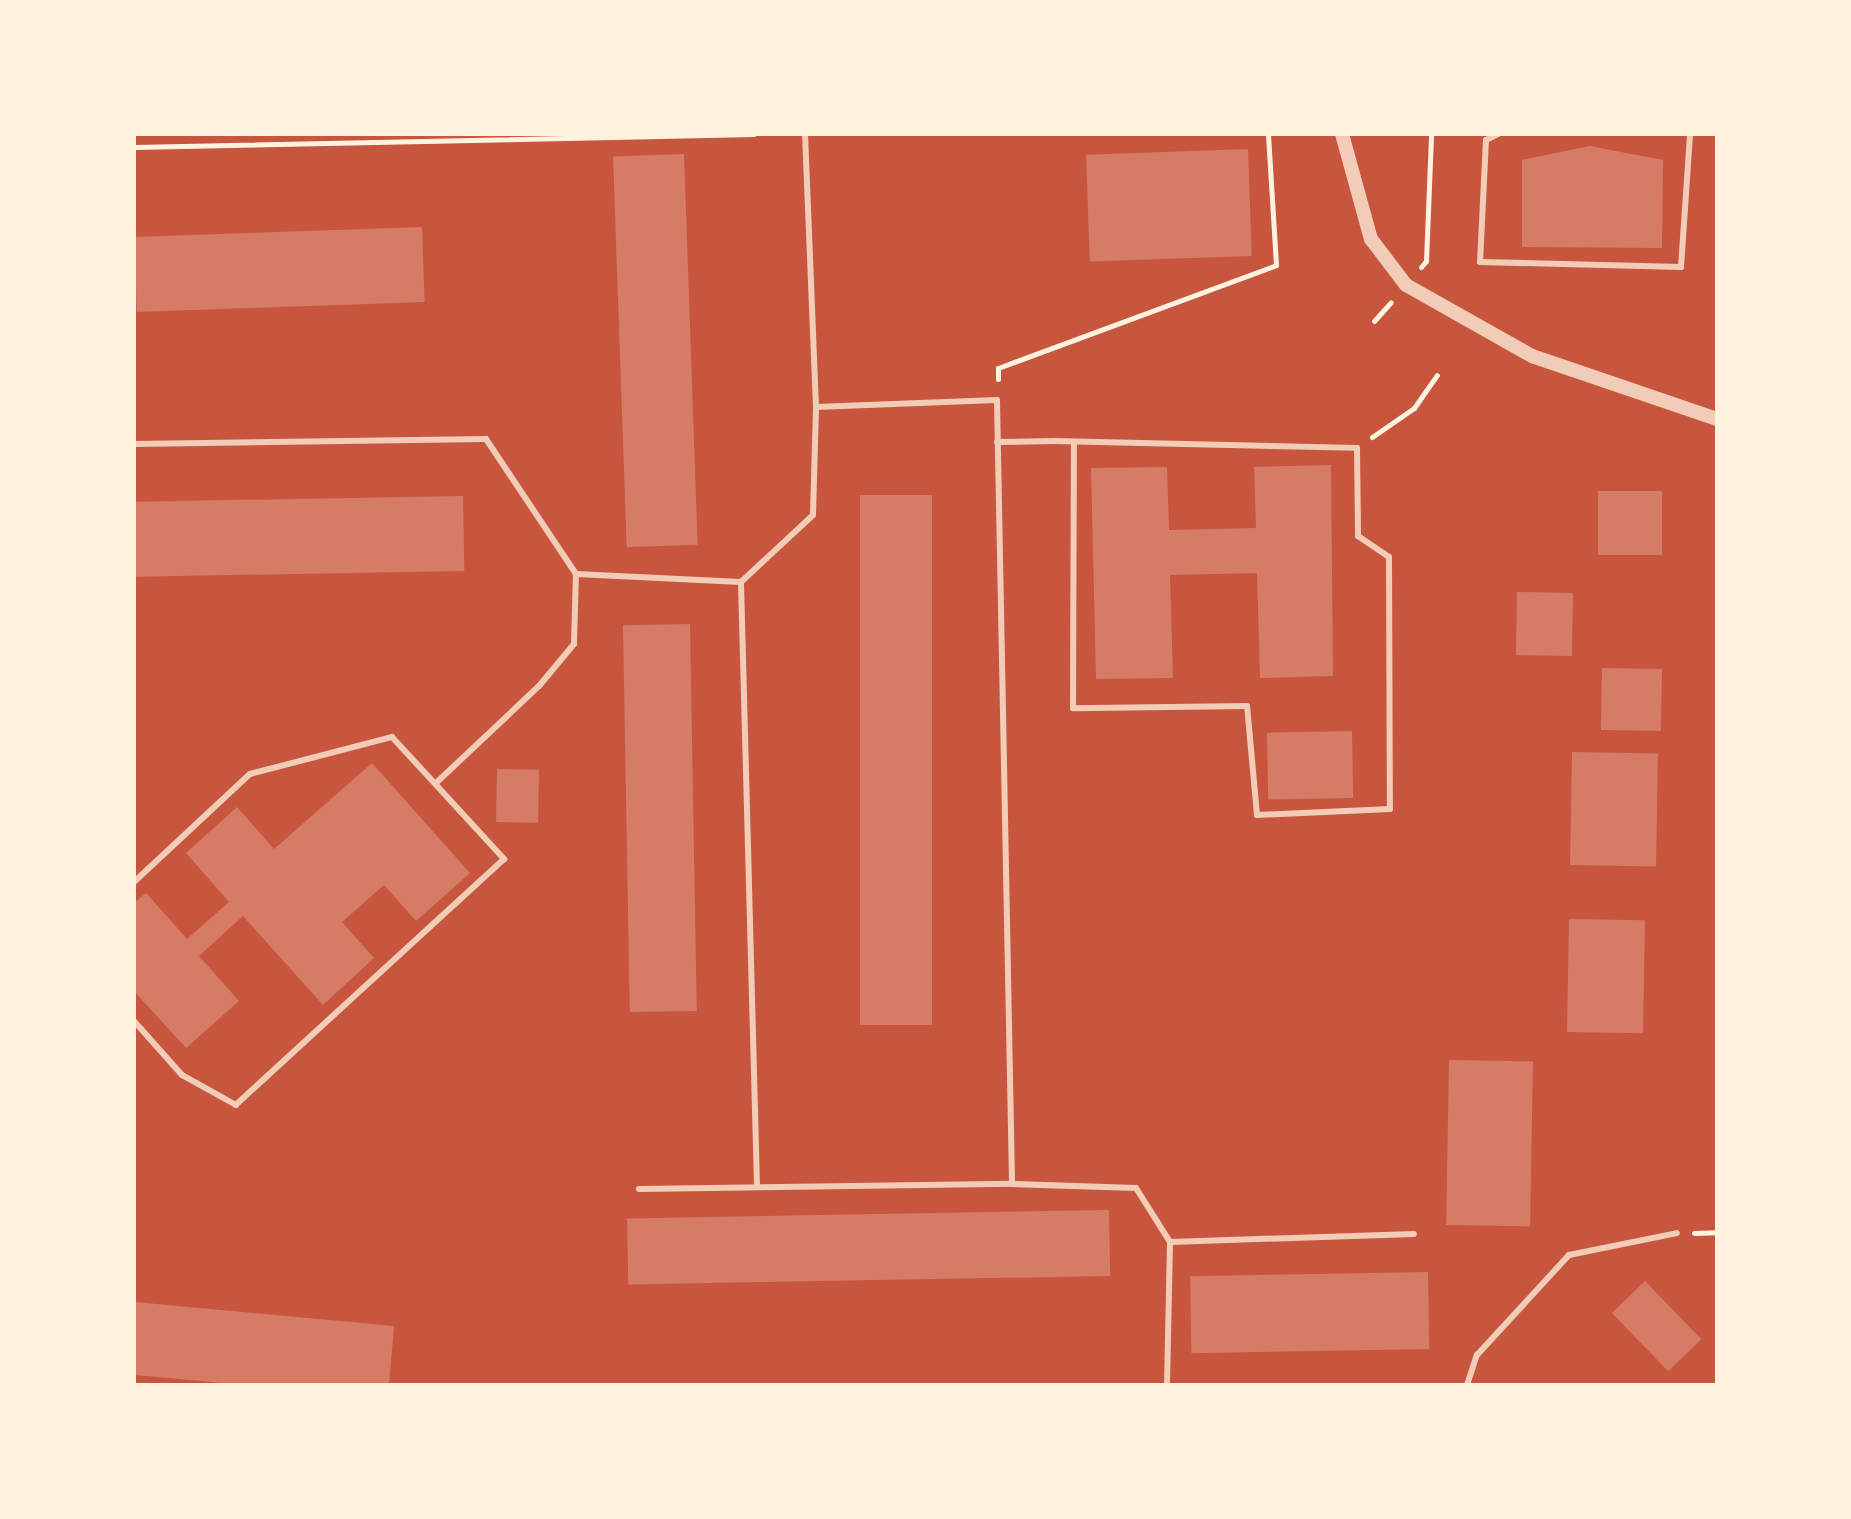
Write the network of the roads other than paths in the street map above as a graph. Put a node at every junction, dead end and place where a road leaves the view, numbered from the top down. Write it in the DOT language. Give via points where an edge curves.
graph roads {
  1 [pos="805,134"];
  2 [pos="1342,134"];
  3 [pos="1498,134"];
  4 [pos="1690,134"];
  5 [pos="816,407"];
  6 [pos="1717,419"];
  7 [pos="997,442"];
  8 [pos="1074,442"];
  9 [pos="134,444"];
  10 [pos="576,574"];
  11 [pos="741,582"];
  12 [pos="436,783"];
  13 [pos="134,882"];
  14 [pos="134,1021"];
  15 [pos="1012,1184"];
  16 [pos="757,1186"];
  17 [pos="639,1189"];
  18 [pos="1677,1233"];
  19 [pos="1414,1234"];
  20 [pos="1170,1242"];
  21 [pos="1167,1385"];
  22 [pos="1467,1385"];
  1 -- 5 [label="lane"];
  2 -- 6 [label="street" via="1371,239 1406,285 1532,356"];
  3 -- 4 [label="lane" via="1486,140 1480,262 1681,267"];
  5 -- 7 [label="lane" via="997,400"];
  5 -- 11 [label="lane" via="813,515"];
  7 -- 8 [label="lane"];
  7 -- 15 [label="lane"];
  8 -- 8 [label="lane" via="1357,448 1358,536 1389,557 1390,809 1257,815 1247,706 1073,708"];
  9 -- 10 [label="lane" via="486,439"];
  10 -- 11 [label="lane"];
  10 -- 12 [label="lane" via="574,644 539,686"];
  11 -- 16 [label="lane"];
  12 -- 13 [label="lane" via="392,737 250,774"];
  12 -- 14 [label="lane" via="504,859 236,1105 182,1075"];
  15 -- 16 [label="lane"];
  15 -- 20 [label="lane" via="1136,1188"];
  16 -- 17 [label="lane"];
  18 -- 22 [label="lane" via="1569,1255 1477,1355"];
  19 -- 20 [label="lane"];
  20 -- 21 [label="lane"];
}
